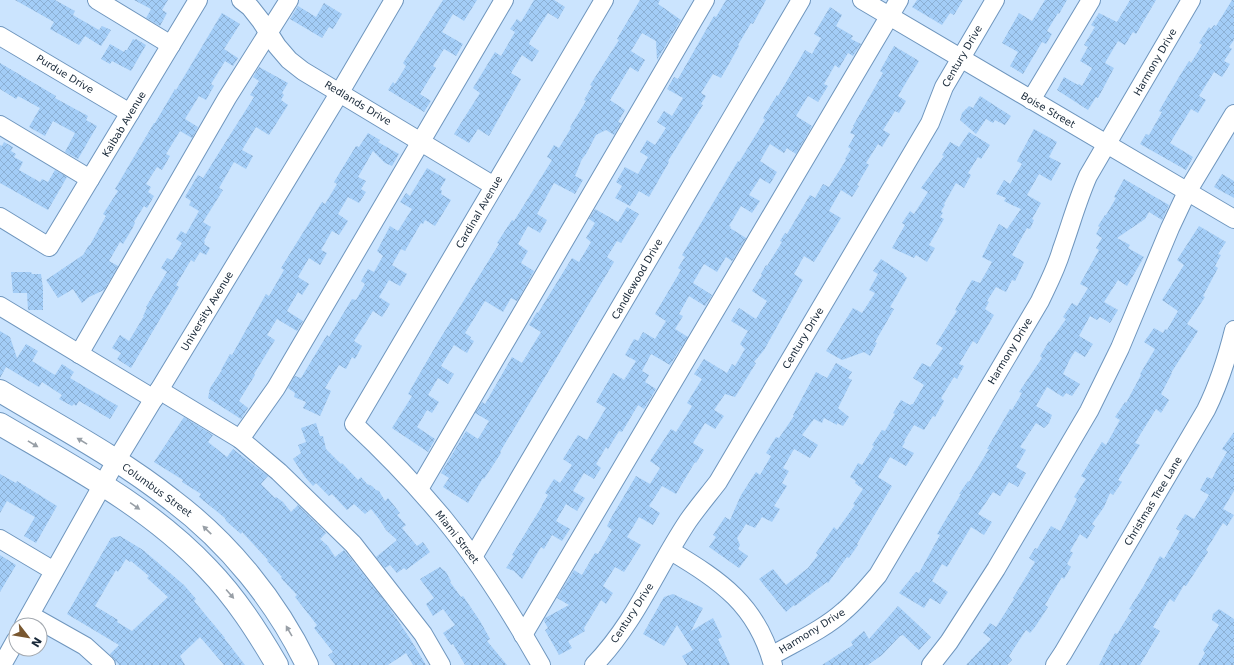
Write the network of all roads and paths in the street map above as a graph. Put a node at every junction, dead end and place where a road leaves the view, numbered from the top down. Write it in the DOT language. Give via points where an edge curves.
graph roads {
  1 [pos="97,0"];
  2 [pos="198,0"];
  3 [pos="241,0"];
  4 [pos="289,0"];
  5 [pos="394,0"];
  6 [pos="504,0"];
  7 [pos="604,0"];
  8 [pos="705,0"];
  9 [pos="800,0"];
  10 [pos="862,0"];
  11 [pos="899,0"];
  12 [pos="994,0"];
  13 [pos="1091,0"];
  14 [pos="1191,0"];
  15 [pos="889,16"];
  16 [pos="269,33"];
  17 [pos="0,36"];
  18 [pos="171,45"];
  19 [pos="960,58"];
  20 [pos="340,92"];
  21 [pos="1031,100"];
  22 [pos="130,113"];
  23 [pos="1234,114"];
  24 [pos="0,125"];
  25 [pos="421,141"];
  26 [pos="1106,144"];
  27 [pos="90,179"];
  28 [pos="494,186"];
  29 [pos="1187,192"];
  30 [pos="0,217"];
  31 [pos="1234,219"];
  32 [pos="0,306"];
  33 [pos="1234,330"];
  34 [pos="79,354"];
  35 [pos="0,392"];
  36 [pos="156,394"];
  37 [pos="0,424"];
  38 [pos="354,424"];
  39 [pos="240,439"];
  40 [pos="116,461"];
  41 [pos="102,485"];
  42 [pos="419,489"];
  43 [pos="0,539"];
  44 [pos="671,551"];
  45 [pos="473,557"];
  46 [pos="54,571"];
  47 [pos="29,617"];
  48 [pos="48,629"];
  49 [pos="523,634"];
  50 [pos="8,654"];
  51 [pos="772,660"];
  52 [pos="2,665"];
  53 [pos="106,665"];
  54 [pos="277,665"];
  55 [pos="307,665"];
  56 [pos="440,665"];
  57 [pos="540,665"];
  58 [pos="594,665"];
  59 [pos="931,665"];
  60 [pos="1054,665"];
  1 -- 18 [label="street"];
  2 -- 18 [label="street, Kaibab Avenue"];
  3 -- 16 [label="street, Redlands Drive" via="250,7"];
  4 -- 16 [label="street"];
  5 -- 20 [label="street, University Avenue"];
  6 -- 25 [label="street"];
  7 -- 28 [label="street, Cardinal Avenue"];
  8 -- 42 [label="street"];
  9 -- 45 [label="street, Candlewood Drive"];
  10 -- 15 [label="street, Boise Street"];
  11 -- 15 [label="street"];
  12 -- 19 [label="street, Century Drive"];
  13 -- 21 [label="street"];
  14 -- 26 [label="street, Harmony Drive"];
  15 -- 19 [label="street, Boise Street"];
  15 -- 49 [label="street"];
  16 -- 20 [label="street, Redlands Drive" via="289,60"];
  16 -- 34 [label="street" via="227,98"];
  17 -- 22 [label="street, Purdue Drive"];
  18 -- 22 [label="street, Kaibab Avenue"];
  19 -- 21 [label="street, Boise Street"];
  19 -- 44 [label="street, Century Drive" via="944,87 930,123 718,482 688,522"];
  20 -- 25 [label="street, Redlands Drive"];
  20 -- 36 [label="street, University Avenue"];
  21 -- 26 [label="street, Boise Street"];
  22 -- 27 [label="street, Kaibab Avenue"];
  23 -- 29 [label="street"];
  24 -- 27 [label="street"];
  25 -- 28 [label="street, Redlands Drive"];
  25 -- 39 [label="street" via="276,388"];
  26 -- 29 [label="street, Boise Street"];
  26 -- 51 [label="street, Harmony Drive" via="1077,201 1053,275 1040,301 878,575 861,596 843,612"];
  27 -- 30 [label="street, Kaibab Avenue" via="49,247"];
  28 -- 38 [label="street, Cardinal Avenue"];
  29 -- 31 [label="street, Boise Street"];
  29 -- 59 [label="street" via="1120,348 1089,411 996,569 949,642"];
  32 -- 34 [label="street"];
  33 -- 60 [label="street, Christmas Tree Lane" via="1225,365 1206,410"];
  34 -- 36 [label="street"];
  40 -- 35 [label="main road, Columbus Street, one-way"];
  36 -- 39 [label="street"];
  36 -- 40 [label="street, University Avenue"];
  37 -- 41 [label="main road, one-way"];
  38 -- 42 [label="street, Miami Street"];
  39 -- 56 [label="street" via="280,472 353,544 423,634"];
  40 -- 41 [label="street, University Avenue"];
  55 -- 40 [label="main road, Columbus Street, one-way" via="280,616 256,582 228,550 173,500"];
  41 -- 46 [label="street, University Avenue"];
  41 -- 54 [label="main road, one-way" via="156,521 208,569 234,599"];
  42 -- 45 [label="street, Miami Street"];
  43 -- 46 [label="street"];
  44 -- 51 [label="street" via="706,572 743,604 764,637"];
  44 -- 58 [label="street, Century Drive" via="623,632"];
  45 -- 49 [label="street, Miami Street"];
  46 -- 47 [label="street, University Avenue"];
  48 -- 53 [label="street" via="85,646"];
  49 -- 57 [label="street, Miami Street"];
  50 -- 52 [label="street"];
}
